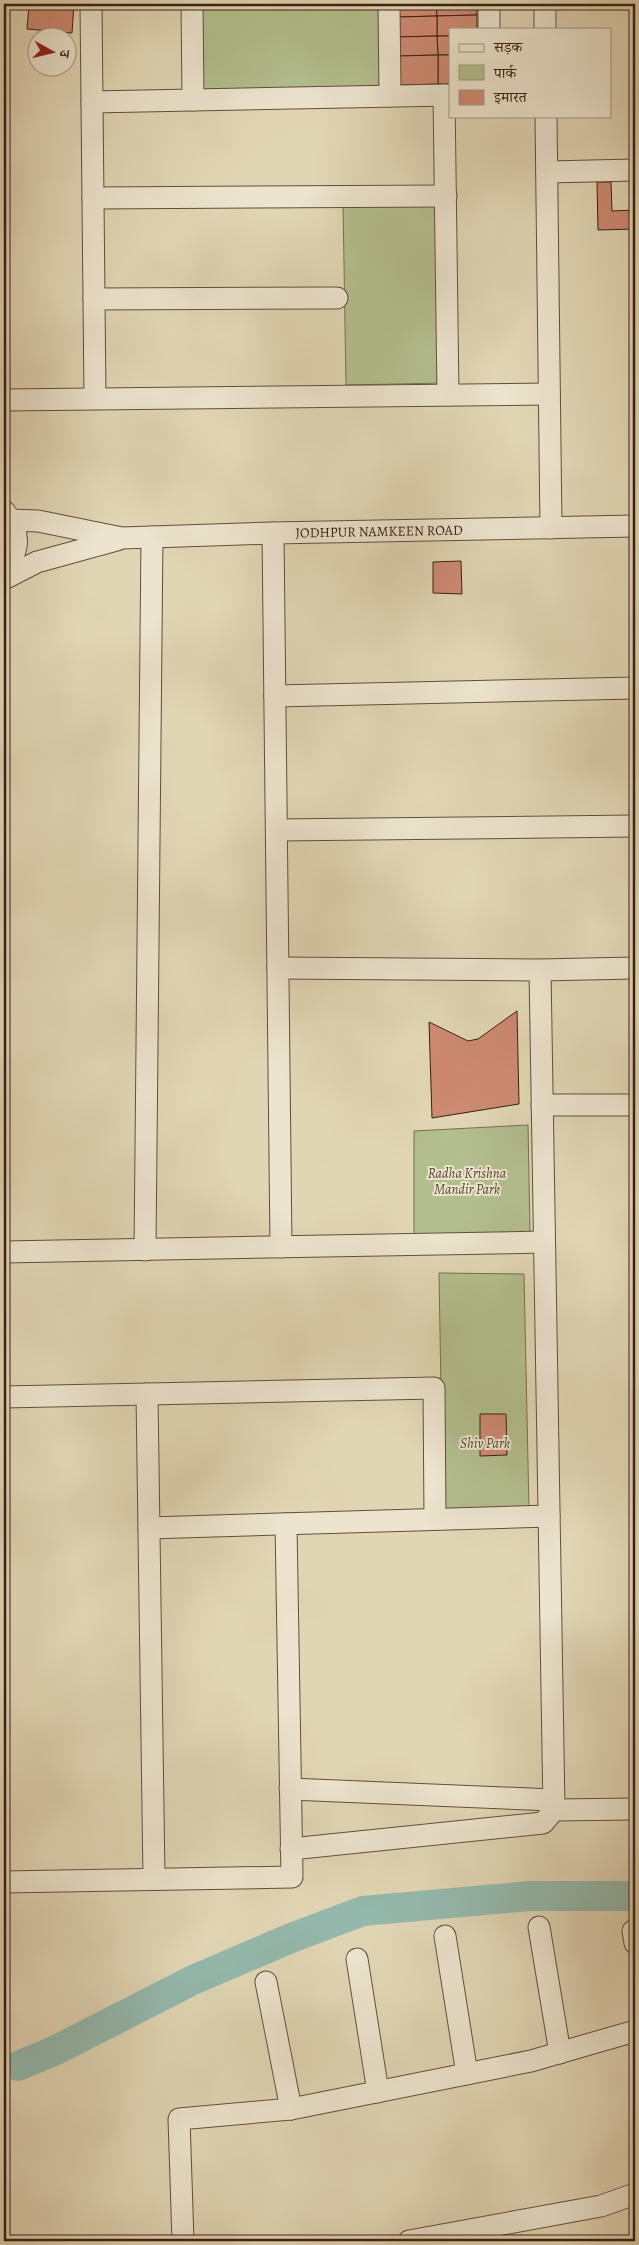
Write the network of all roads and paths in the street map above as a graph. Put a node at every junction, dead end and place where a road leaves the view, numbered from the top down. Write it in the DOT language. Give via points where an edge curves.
graph roads {
  1 [pos="92,4"];
  2 [pos="192,4"];
  3 [pos="389,4"];
  4 [pos="489,4"];
  5 [pos="545,4"];
  6 [pos="489,28"];
  7 [pos="545,28"];
  8 [pos="447,95"];
  9 [pos="390,96"];
  10 [pos="193,100"];
  11 [pos="92,102"];
  12 [pos="546,118"];
  13 [pos="635,170"];
  14 [pos="547,172"];
  15 [pos="446,196"];
  16 [pos="93,198"];
  17 [pos="337,298"];
  18 [pos="94,300"];
  19 [pos="549,394"];
  20 [pos="448,395"];
  21 [pos="95,398"];
  22 [pos="4,400"];
  23 [pos="7,515"];
  24 [pos="635,526"];
  25 [pos="551,528"];
  26 [pos="273,533"];
  27 [pos="152,537"];
  28 [pos="122,538"];
  29 [pos="4,578"];
  30 [pos="635,688"];
  31 [pos="275,696"];
  32 [pos="635,826"];
  33 [pos="277,830"];
  34 [pos="278,968"];
  35 [pos="635,968"];
  36 [pos="540,970"];
  37 [pos="542,1105"];
  38 [pos="635,1105"];
  39 [pos="544,1242"];
  40 [pos="281,1247"];
  41 [pos="145,1250"];
  42 [pos="4,1252"];
  43 [pos="147,1394"];
  44 [pos="4,1396"];
  45 [pos="549,1516"];
  46 [pos="436,1519"];
  47 [pos="286,1524"];
  48 [pos="149,1528"];
  49 [pos="290,1789"];
  50 [pos="553,1805"];
  51 [pos="635,1809"];
  52 [pos="291,1849"];
  53 [pos="154,1879"];
  54 [pos="4,1882"];
  55 [pos="539,1927"];
  56 [pos="445,1936"];
  57 [pos="357,1959"];
  58 [pos="266,1982"];
  59 [pos="635,2031"];
  60 [pos="560,2053"];
  61 [pos="468,2074"];
  62 [pos="378,2092"];
  63 [pos="291,2109"];
  64 [pos="635,2194"];
  65 [pos="183,2241"];
  66 [pos="409,2241"];
  1 -- 11 [label="street"];
  2 -- 10 [label="street"];
  3 -- 9 [label="street"];
  4 -- 6 [label="street"];
  5 -- 7 [label="street"];
  8 -- 9 [label="street"];
  8 -- 15 [label="street"];
  9 -- 10 [label="street"];
  10 -- 11 [label="street"];
  11 -- 16 [label="street"];
  12 -- 14 [label="street"];
  13 -- 14 [label="street"];
  14 -- 19 [label="street"];
  15 -- 16 [label="street"];
  15 -- 20 [label="street"];
  16 -- 18 [label="street"];
  17 -- 18 [label="street"];
  18 -- 21 [label="street"];
  19 -- 20 [label="street"];
  19 -- 25 [label="street"];
  20 -- 21 [label="street"];
  21 -- 22 [label="street"];
  23 -- 28 [label="street"];
  23 -- 29 [label="street" via="16,534 17,546"];
  24 -- 25 [label="street, JODHPUR NAMKEEN ROAD"];
  25 -- 26 [label="street, JODHPUR NAMKEEN ROAD"];
  26 -- 27 [label="street, JODHPUR NAMKEEN ROAD"];
  26 -- 31 [label="street"];
  27 -- 28 [label="street, JODHPUR NAMKEEN ROAD"];
  27 -- 41 [label="street"];
  28 -- 29 [label="street" via="47,559"];
  30 -- 31 [label="street"];
  31 -- 33 [label="street"];
  32 -- 33 [label="street"];
  33 -- 34 [label="street"];
  34 -- 36 [label="street"];
  34 -- 40 [label="street"];
  35 -- 36 [label="street"];
  36 -- 37 [label="street"];
  37 -- 38 [label="street"];
  37 -- 39 [label="street"];
  39 -- 40 [label="street"];
  39 -- 45 [label="street"];
  40 -- 41 [label="street"];
  41 -- 42 [label="street"];
  43 -- 44 [label="street"];
  43 -- 46 [label="street" via="434,1388"];
  43 -- 48 [label="street"];
  45 -- 46 [label="street"];
  45 -- 50 [label="street"];
  46 -- 47 [label="street"];
  47 -- 48 [label="street"];
  47 -- 49 [label="street"];
  48 -- 53 [label="street"];
  49 -- 50 [label="street"];
  49 -- 52 [label="street"];
  50 -- 51 [label="street"];
  50 -- 52 [label="street" via="543,1823"];
  52 -- 53 [label="street" via="292,1877"];
  53 -- 54 [label="street"];
  55 -- 60 [label="street"];
  56 -- 61 [label="street"];
  57 -- 62 [label="street"];
  58 -- 63 [label="street"];
  59 -- 60 [label="street"];
  60 -- 61 [label="street"];
  61 -- 62 [label="street"];
  62 -- 63 [label="street"];
  63 -- 65 [label="street" via="179,2119"];
  64 -- 66 [label="street" via="601,2206"];
}
